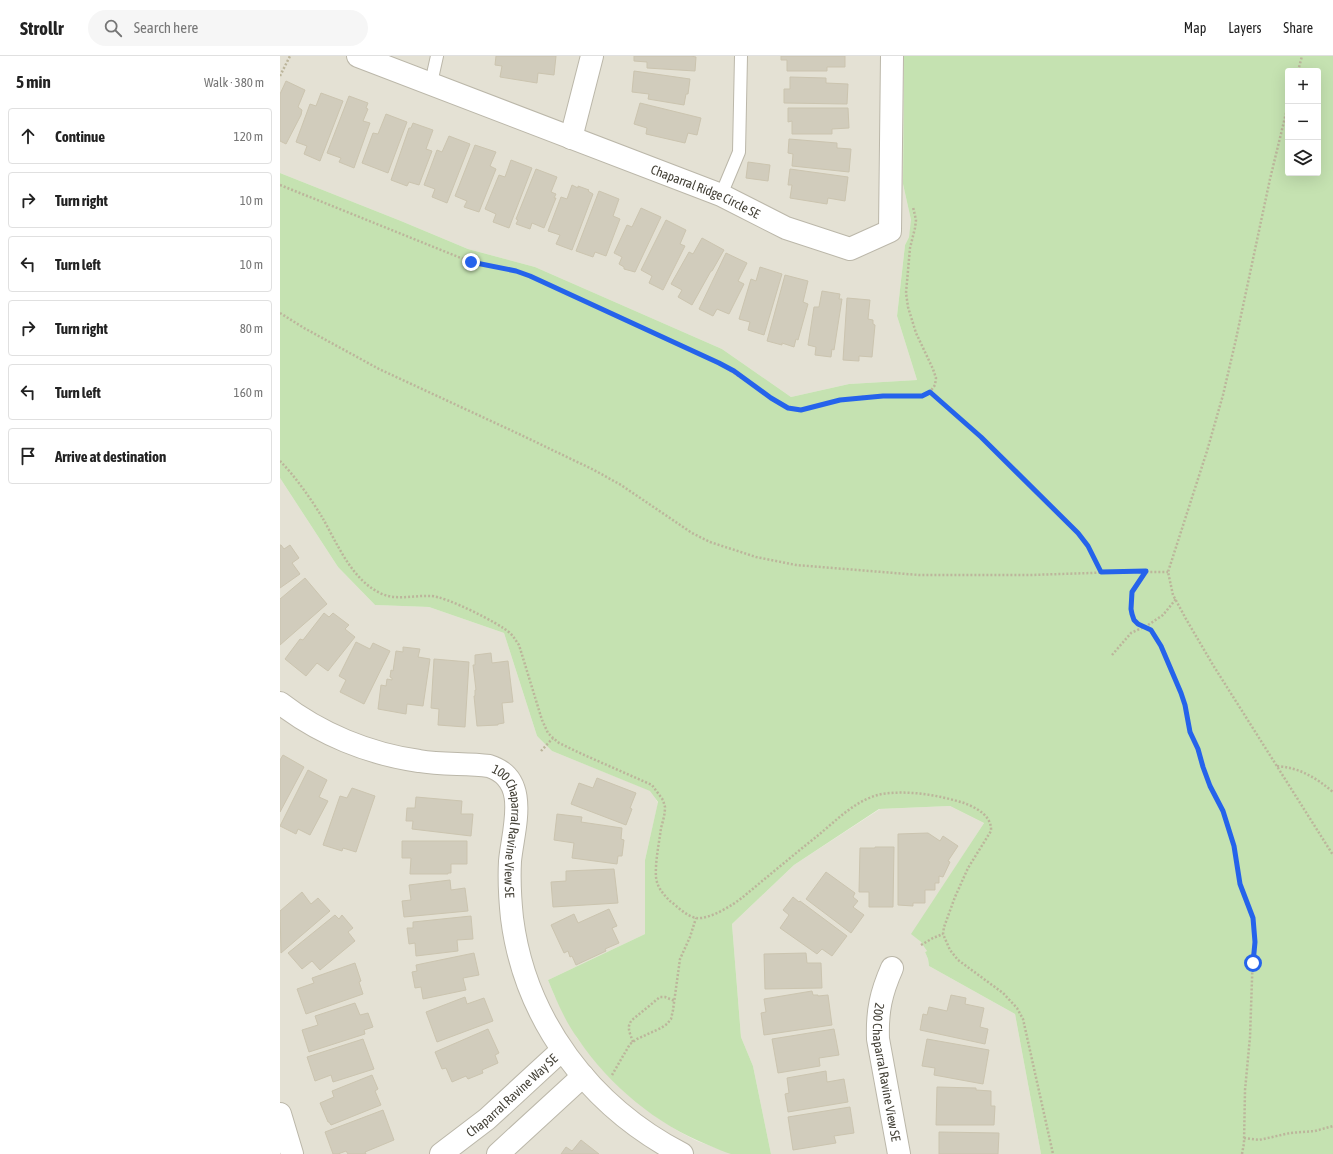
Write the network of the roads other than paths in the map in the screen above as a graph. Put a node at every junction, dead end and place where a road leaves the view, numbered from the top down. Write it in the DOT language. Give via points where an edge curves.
graph roads {
  1 [pos="358,56"];
  2 [pos="437,56"];
  3 [pos="592,56"];
  4 [pos="741,56"];
  5 [pos="892,56"];
  6 [pos="431,83"];
  7 [pos="571,138"];
  8 [pos="721,195"];
  9 [pos="280,703"];
  10 [pos="892,968"];
  11 [pos="572,1064"];
  12 [pos="280,1114"];
  13 [pos="292,1154"];
  14 [pos="441,1154"];
  15 [pos="498,1154"];
  16 [pos="682,1154"];
  17 [pos="899,1154"];
  1 -- 6 [label="street, Chaparral Ridge Circle SE"];
  2 -- 6 [label="lane"];
  3 -- 7 [label="street"];
  4 -- 8 [label="lane" via="739,152"];
  5 -- 8 [label="street, Chaparral Ridge Circle SE" via="890,231 850,249 786,228"];
  6 -- 7 [label="street, Chaparral Ridge Circle SE"];
  7 -- 8 [label="street, Chaparral Ridge Circle SE"];
  9 -- 11 [label="street, 100 Chaparral Ravine View SE" via="324,731 371,750 419,761 489,766 509,778 517,805 510,878 515,936 534,998"];
  10 -- 17 [label="street, 200 Chaparral Ravine View SE" via="880,1001 878,1039"];
  11 -- 14 [label="street, Chaparral Ravine Way SE" via="492,1115"];
  11 -- 15 [label="street"];
  11 -- 16 [label="street" via="607,1102 634,1125"];
  12 -- 13 [label="street"];
}
